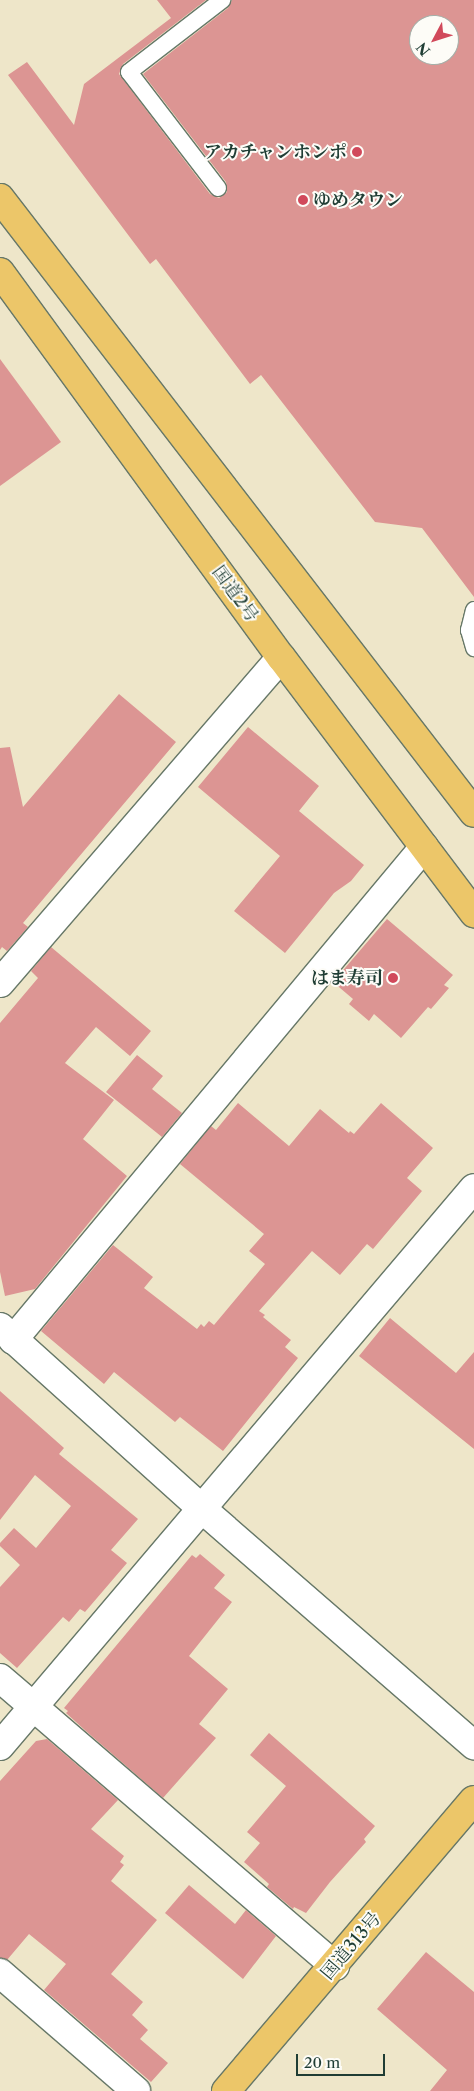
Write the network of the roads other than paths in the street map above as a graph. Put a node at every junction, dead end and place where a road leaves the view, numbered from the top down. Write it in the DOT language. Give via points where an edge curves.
graph roads {
  1 [pos="222,0"];
  2 [pos="218,188"];
  3 [pos="0,198"];
  4 [pos="5,289"];
  5 [pos="474,610"];
  6 [pos="474,648"];
  7 [pos="281,657"];
  8 [pos="474,813"];
  9 [pos="424,846"];
  10 [pos="474,913"];
  11 [pos="0,982"];
  12 [pos="474,1188"];
  13 [pos="6,1333"];
  14 [pos="201,1508"];
  15 [pos="0,1678"];
  16 [pos="33,1708"];
  17 [pos="474,1745"];
  18 [pos="0,1746"];
  19 [pos="474,1800"];
  20 [pos="335,1966"];
  21 [pos="0,1974"];
  22 [pos="136,2091"];
  23 [pos="226,2091"];
  1 -- 2 [label="lane" via="129,72"];
  3 -- 8 [label="highway"];
  4 -- 7 [label="highway, 国道2号"];
  5 -- 6 [label="lane" via="469,630"];
  7 -- 9 [label="highway, 国道2号"];
  7 -- 11 [label="street"];
  9 -- 10 [label="highway, 国道2号"];
  9 -- 13 [label="street"];
  12 -- 14 [label="street"];
  13 -- 14 [label="street"];
  14 -- 16 [label="street"];
  14 -- 17 [label="street"];
  15 -- 16 [label="street"];
  16 -- 18 [label="street"];
  16 -- 20 [label="street"];
  19 -- 20 [label="highway, 国道313号"];
  20 -- 23 [label="highway, 国道313号"];
  21 -- 22 [label="street"];
}
